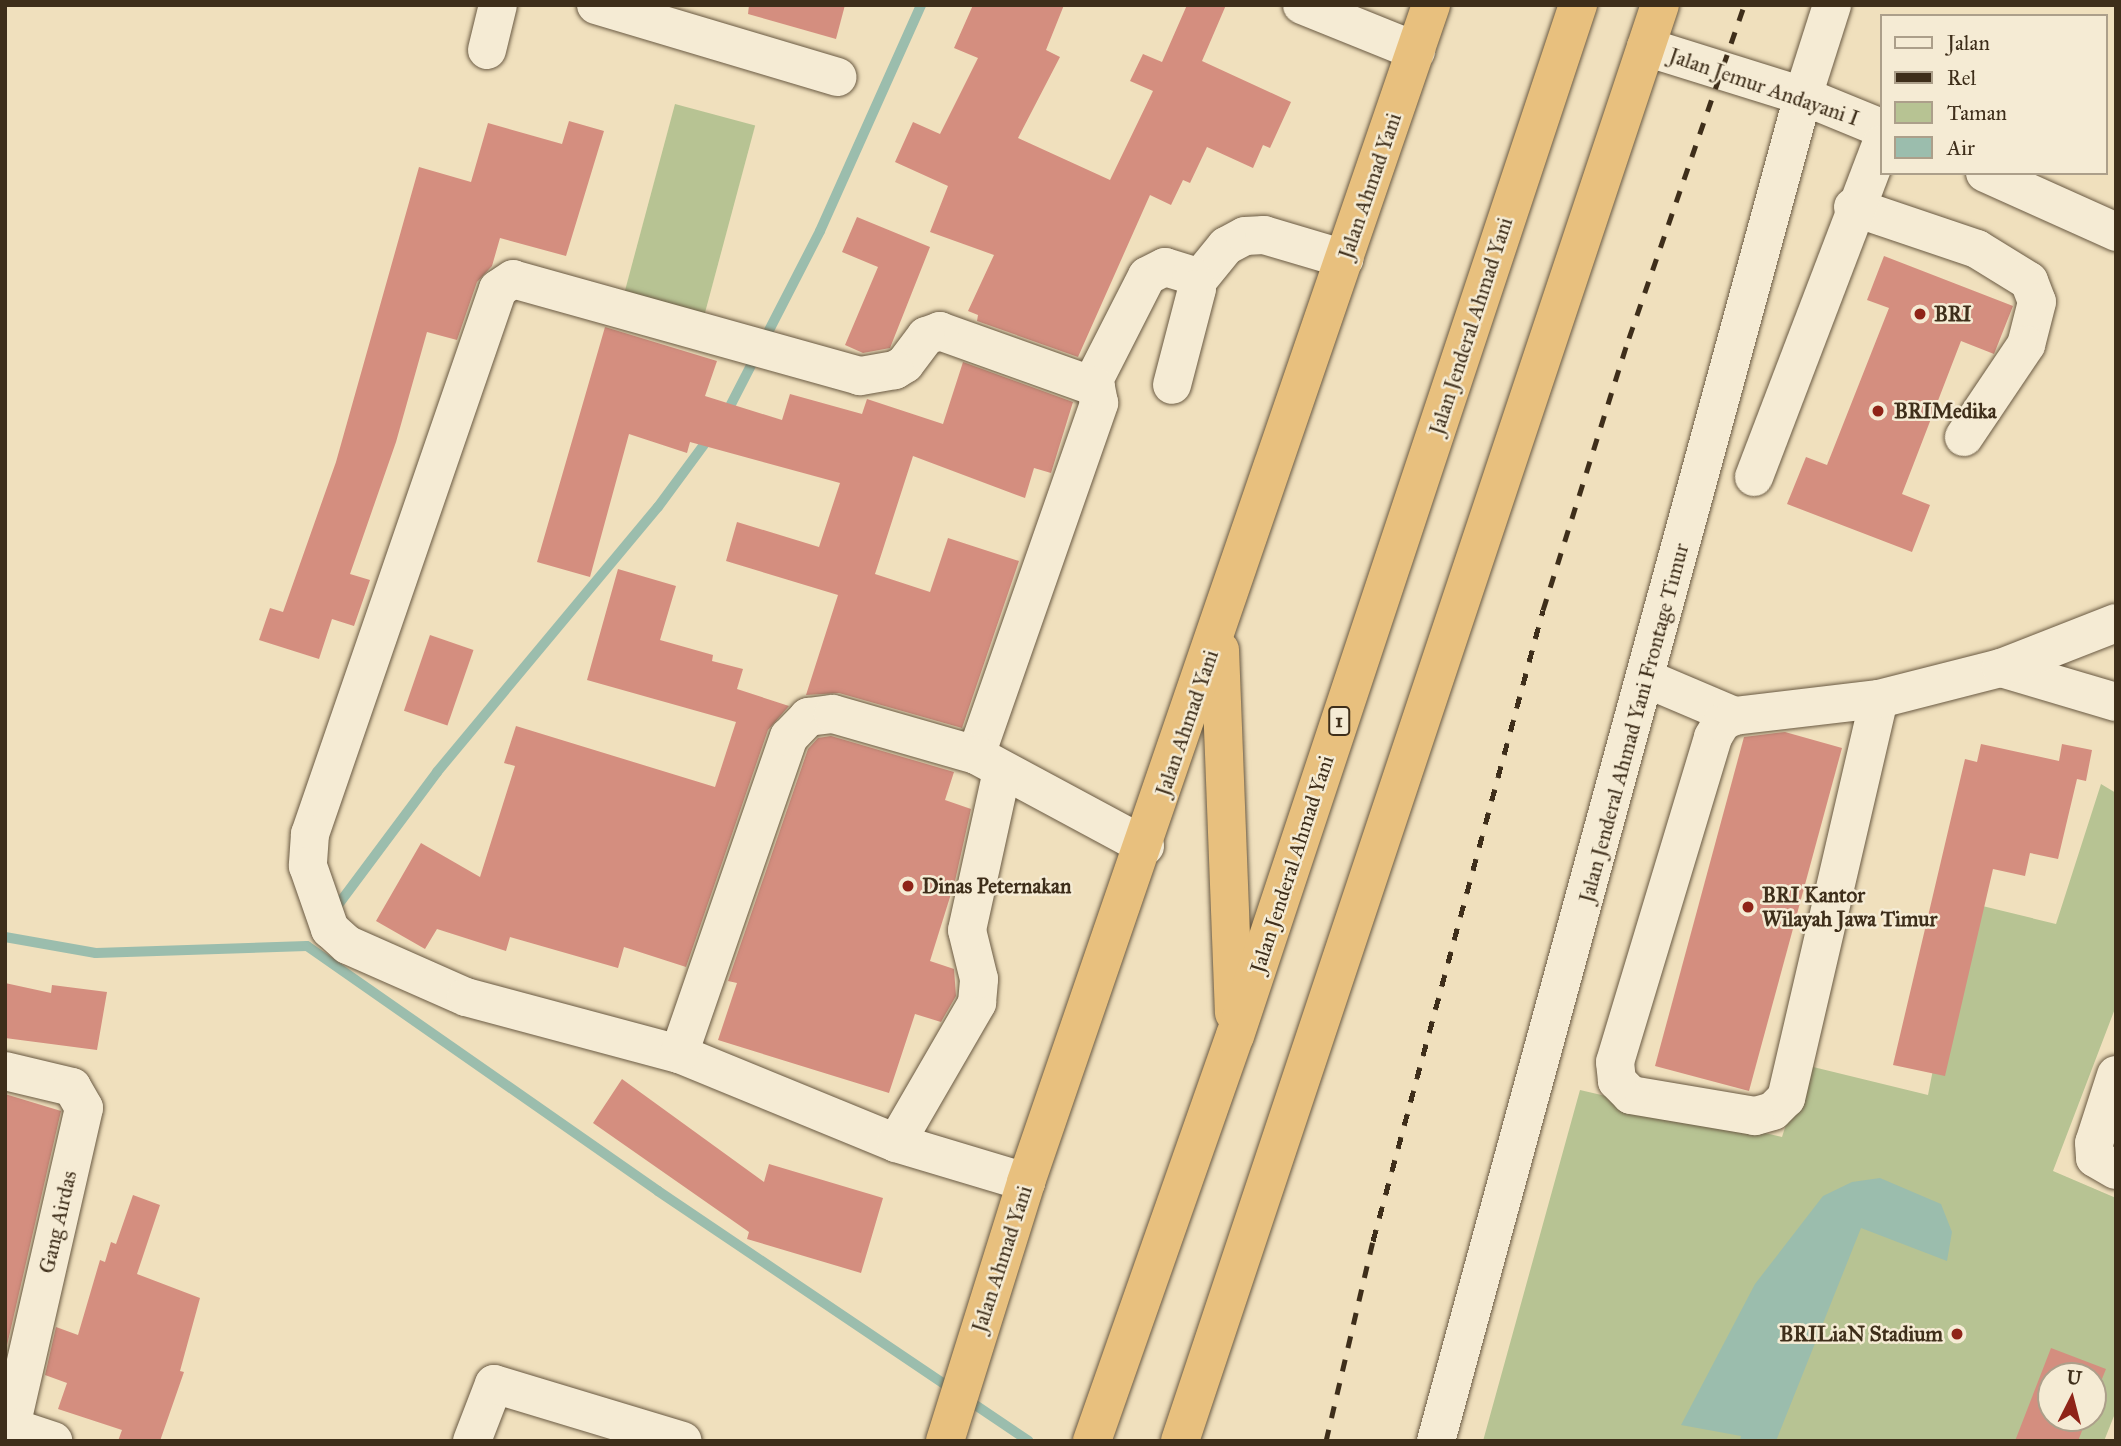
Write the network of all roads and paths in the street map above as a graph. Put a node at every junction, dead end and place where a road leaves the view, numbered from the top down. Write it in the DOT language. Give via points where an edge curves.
graph roads {
  1 [pos="498,5"];
  2 [pos="596,5"];
  3 [pos="1302,5"];
  4 [pos="1431,5"];
  5 [pos="1577,5"];
  6 [pos="1660,5"];
  7 [pos="1832,5"];
  8 [pos="1646,47"];
  9 [pos="486,50"];
  10 [pos="1416,51"];
  11 [pos="837,77"];
  12 [pos="1803,96"];
  13 [pos="1880,128"];
  14 [pos="1880,146"];
  15 [pos="1990,175"];
  16 [pos="1853,208"];
  17 [pos="2109,224"];
  18 [pos="1345,259"];
  19 [pos="1195,284"];
  20 [pos="1092,384"];
  21 [pos="1172,385"];
  22 [pos="1964,437"];
  23 [pos="1754,477"];
  24 [pos="2116,623"];
  25 [pos="1219,626"];
  26 [pos="2001,668"];
  27 [pos="1647,679"];
  28 [pos="1879,699"];
  29 [pos="2116,702"];
  30 [pos="1734,716"];
  31 [pos="989,763"];
  32 [pos="1145,846"];
  33 [pos="1234,1036"];
  34 [pos="679,1054"];
  35 [pos="5,1071"];
  36 [pos="2116,1075"];
  37 [pos="896,1143"];
  38 [pos="2116,1170"];
  39 [pos="1026,1182"];
  40 [pos="8,1426"];
  41 [pos="1093,1438"];
  42 [pos="53,1441"];
  43 [pos="472,1441"];
  44 [pos="683,1441"];
  45 [pos="945,1441"];
  46 [pos="1180,1441"];
  47 [pos="1436,1441"];
  1 -- 9 [label="street"];
  2 -- 11 [label="street"];
  3 -- 10 [label="street"];
  4 -- 10 [label="highway, Jalan Ahmad Yani"];
  5 -- 33 [label="highway, Jalan Jenderal Ahmad Yani / 1"];
  6 -- 8 [label="highway"];
  7 -- 12 [label="street, Jalan Jenderal Ahmad Yani Frontage Timur"];
  8 -- 12 [label="street, Jalan Jemur Andayani I"];
  8 -- 46 [label="highway"];
  10 -- 18 [label="highway, Jalan Ahmad Yani"];
  12 -- 13 [label="street, Jalan Jemur Andayani I"];
  12 -- 27 [label="street, Jalan Jenderal Ahmad Yani Frontage Timur"];
  14 -- 16 [label="street"];
  15 -- 17 [label="street"];
  16 -- 22 [label="street" via="1977,249 2029,281 2037,302 2026,345"];
  16 -- 23 [label="street"];
  18 -- 19 [label="street" via="1264,234 1245,236 1226,246"];
  18 -- 25 [label="highway, Jalan Ahmad Yani"];
  19 -- 20 [label="street" via="1191,275 1171,267 1160,267 1147,276"];
  19 -- 21 [label="street" via="1196,305"];
  20 -- 31 [label="street" via="1099,403"];
  20 -- 34 [label="street" via="940,331 926,336 905,363 884,375 860,376 513,279 501,284 310,834 308,866 330,929 348,945 466,997"];
  24 -- 26 [label="street"];
  25 -- 32 [label="highway, Jalan Ahmad Yani"];
  25 -- 33 [label="highway"];
  26 -- 28 [label="street"];
  26 -- 29 [label="street"];
  27 -- 30 [label="street"];
  27 -- 47 [label="street, Jalan Jenderal Ahmad Yani Frontage Timur"];
  28 -- 30 [label="street"];
  28 -- 30 [label="street" via="1786,1098 1773,1111 1755,1116 1631,1095 1617,1081 1615,1062 1713,737 1722,722"];
  31 -- 32 [label="street"];
  31 -- 34 [label="street" via="833,714 808,717 789,737"];
  31 -- 37 [label="street" via="967,930 979,979 977,1003"];
  32 -- 39 [label="highway, Jalan Ahmad Yani"];
  33 -- 41 [label="highway, Jalan Jenderal Ahmad Yani / 1"];
  34 -- 37 [label="street"];
  35 -- 40 [label="street, Gang Airdas" via="72,1087 84,1108"];
  36 -- 38 [label="street" via="2094,1143 2095,1158"];
  37 -- 39 [label="street"];
  39 -- 45 [label="highway, Jalan Ahmad Yani"];
  40 -- 42 [label="street"];
  43 -- 44 [label="street" via="494,1384"];
}
